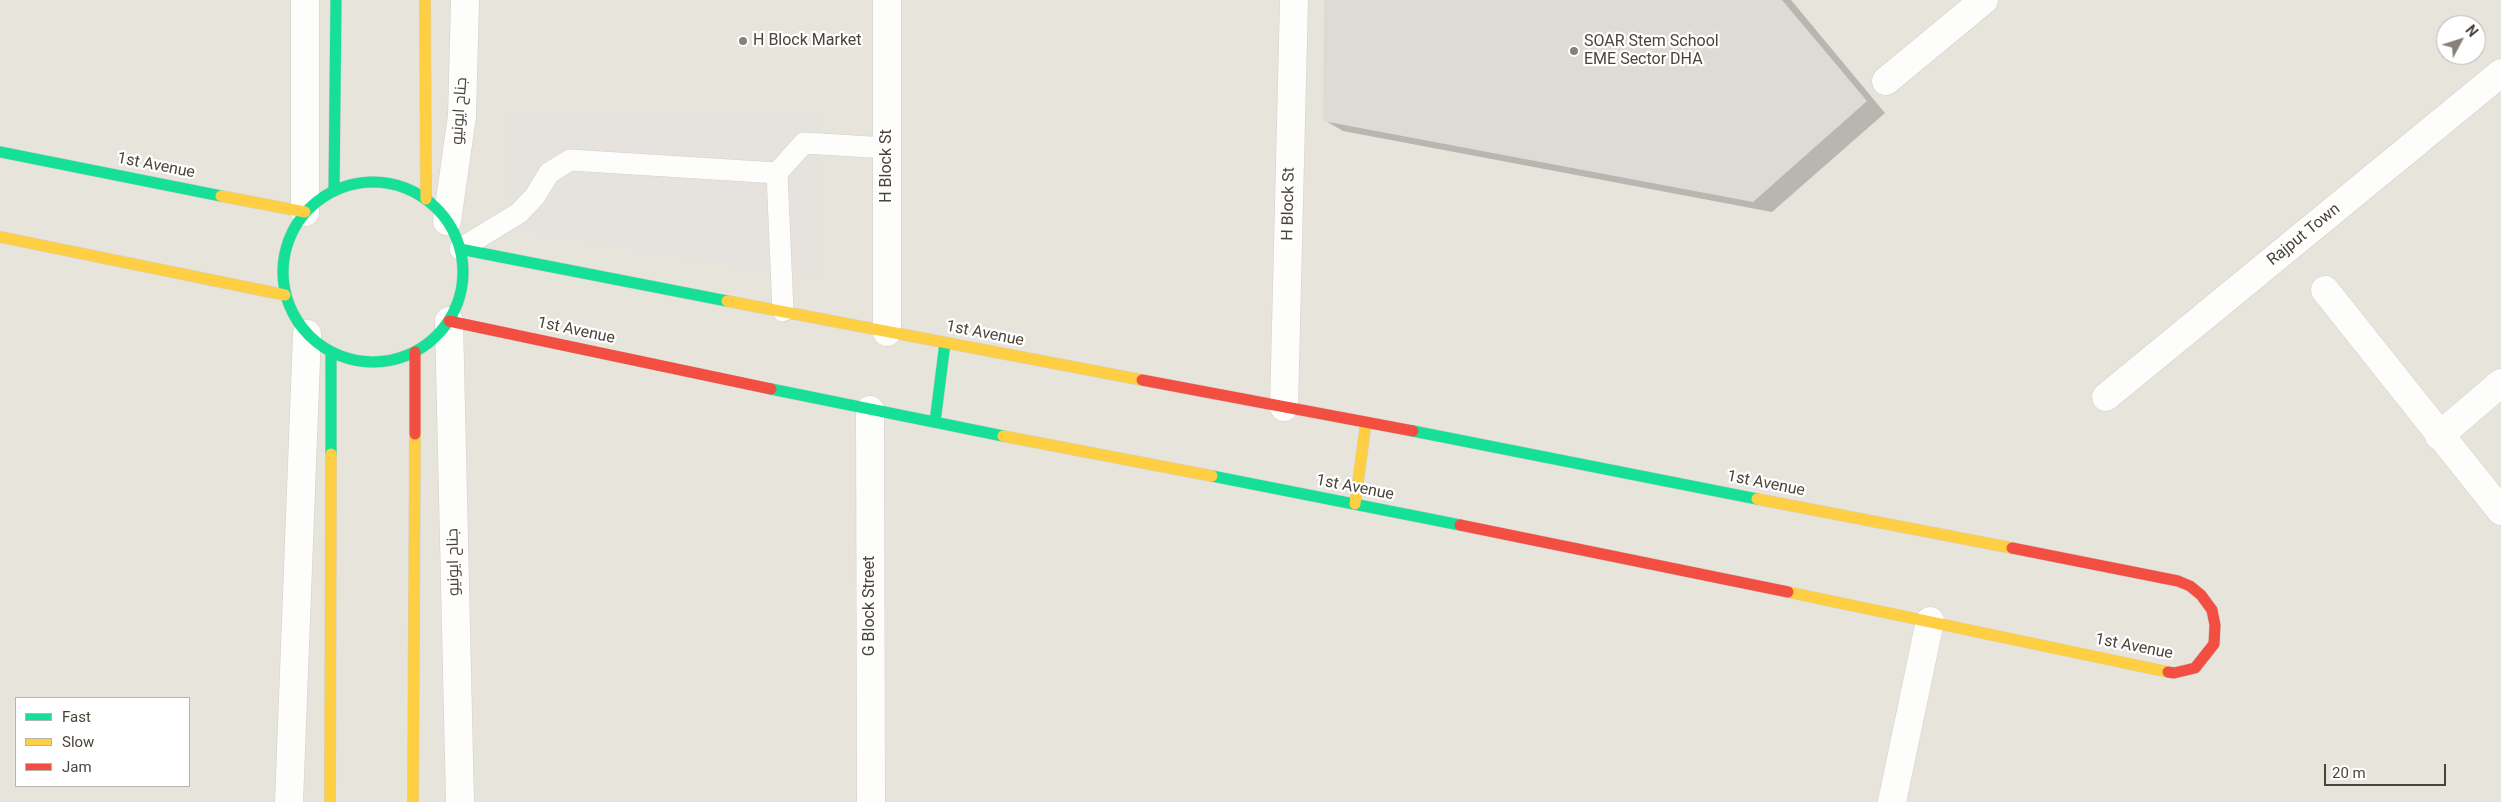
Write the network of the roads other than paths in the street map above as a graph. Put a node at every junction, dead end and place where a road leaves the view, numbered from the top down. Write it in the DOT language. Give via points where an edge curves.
graph roads {
  1 [pos="305,0"];
  2 [pos="336,0"];
  3 [pos="425,0"];
  4 [pos="465,0"];
  5 [pos="887,0"];
  6 [pos="1294,0"];
  7 [pos="1984,0"];
  8 [pos="2501,73"];
  9 [pos="1886,81"];
  10 [pos="887,148"];
  11 [pos="0,152"];
  12 [pos="777,173"];
  13 [pos="334,190"];
  14 [pos="426,199"];
  15 [pos="305,212"];
  16 [pos="447,220"];
  17 [pos="0,237"];
  18 [pos="460,249"];
  19 [pos="2325,290"];
  20 [pos="285,295"];
  21 [pos="783,311"];
  22 [pos="449,321"];
  23 [pos="888,332"];
  24 [pos="307,334"];
  25 [pos="945,343"];
  26 [pos="331,352"];
  27 [pos="415,352"];
  28 [pos="2501,384"];
  29 [pos="2106,397"];
  30 [pos="1284,408"];
  31 [pos="870,410"];
  32 [pos="936,422"];
  33 [pos="1366,422"];
  34 [pos="2439,436"];
  35 [pos="1355,504"];
  36 [pos="2501,511"];
  37 [pos="1930,621"];
  38 [pos="289,802"];
  39 [pos="330,802"];
  40 [pos="413,802"];
  41 [pos="460,802"];
  42 [pos="871,802"];
  43 [pos="1892,802"];
  1 -- 15 [label="street"];
  2 -- 13 [label="street"];
  3 -- 14 [label="street, جناح ایونیو"];
  4 -- 16 [label="street, جناح ایونیو" via="462,116"];
  5 -- 10 [label="street, H Block St"];
  6 -- 30 [label="street, H Block St"];
  7 -- 9 [label="street"];
  8 -- 29 [label="street, Rajput Town"];
  10 -- 12 [label="lane" via="804,143"];
  10 -- 23 [label="street, H Block St"];
  11 -- 15 [label="street, 1st Avenue"];
  12 -- 18 [label="lane" via="570,160 549,173 535,196 519,213"];
  12 -- 21 [label="lane"];
  13 -- 14 [label="street" via="366,182 397,185"];
  13 -- 15 [label="street"];
  14 -- 16 [label="street"];
  15 -- 20 [label="street" via="292,230 285,251 282,273"];
  16 -- 18 [label="street"];
  17 -- 20 [label="street"];
  18 -- 21 [label="street, 1st Avenue"];
  18 -- 22 [label="street" via="463,273 460,298"];
  19 -- 34 [label="street"];
  20 -- 24 [label="street"];
  21 -- 23 [label="street, 1st Avenue"];
  22 -- 27 [label="street" via="434,339"];
  22 -- 31 [label="street, 1st Avenue"];
  22 -- 41 [label="street, جناح ایونیو"];
  23 -- 25 [label="street, 1st Avenue"];
  24 -- 26 [label="street"];
  24 -- 38 [label="street"];
  25 -- 30 [label="street, 1st Avenue"];
  25 -- 32 [label="street"];
  26 -- 27 [label="street" via="358,361 387,361"];
  26 -- 39 [label="street"];
  27 -- 40 [label="street"];
  28 -- 34 [label="street"];
  30 -- 33 [label="street, 1st Avenue"];
  31 -- 32 [label="street, 1st Avenue"];
  31 -- 42 [label="street, G Block Street"];
  32 -- 35 [label="street, 1st Avenue"];
  33 -- 35 [label="street"];
  33 -- 37 [label="street, 1st Avenue" via="2178,581 2201,595 2212,610 2215,625 2214,644 2206,656 2195,668 2174,674"];
  34 -- 36 [label="street"];
  35 -- 37 [label="street, 1st Avenue"];
  37 -- 43 [label="street"];
}
